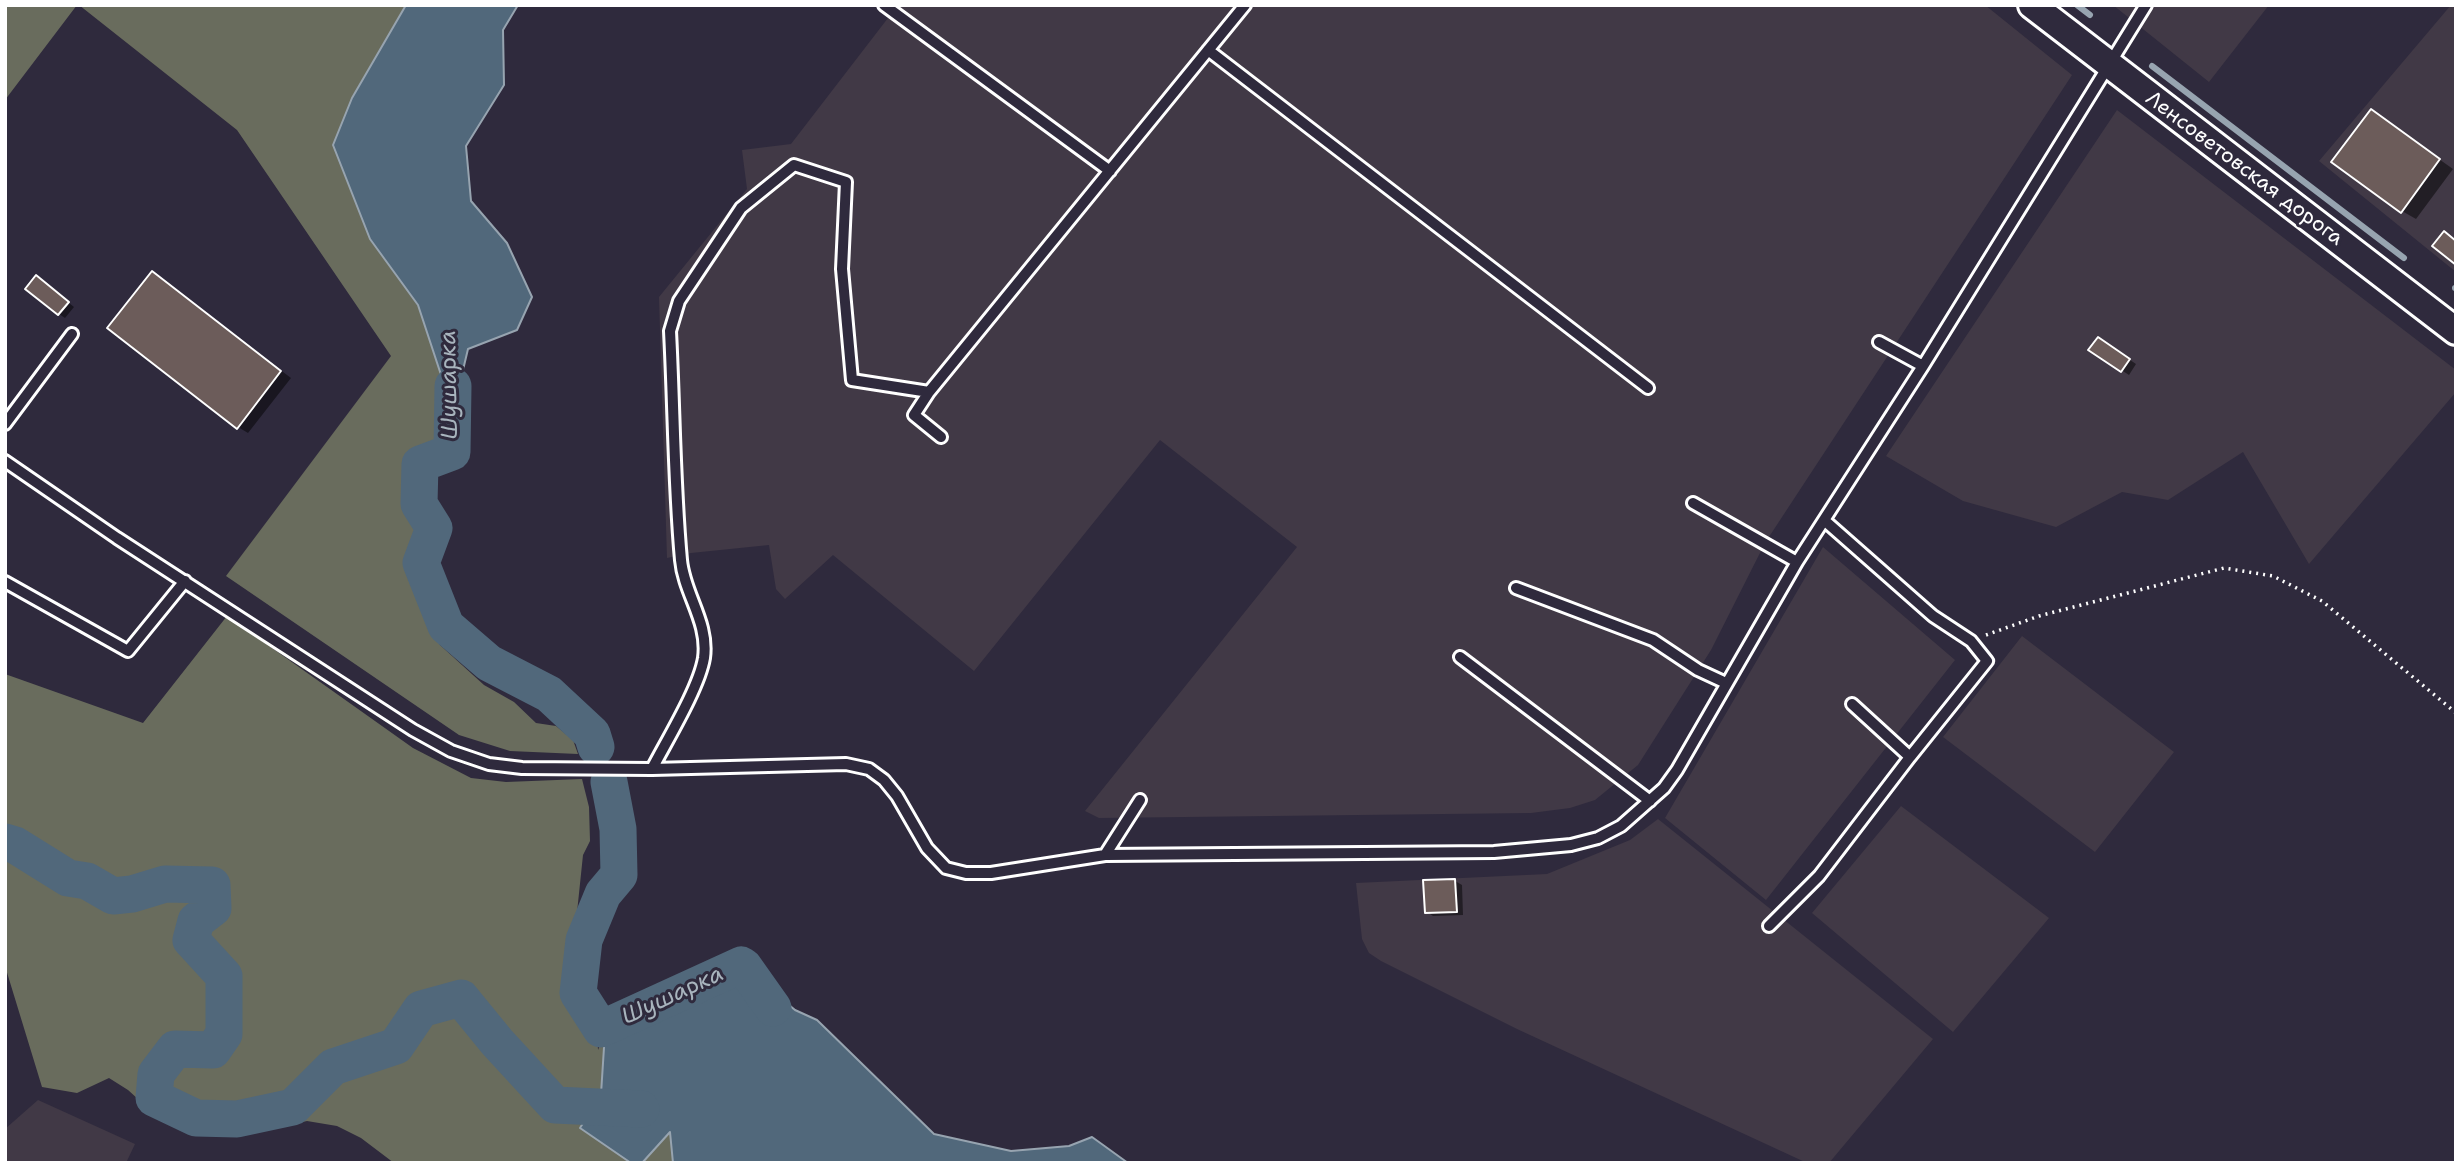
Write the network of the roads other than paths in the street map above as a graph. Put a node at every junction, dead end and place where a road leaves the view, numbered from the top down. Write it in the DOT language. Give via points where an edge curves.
graph roads {
  1 [pos="884,5"];
  2 [pos="1245,5"];
  3 [pos="2032,5"];
  4 [pos="2146,5"];
  5 [pos="1208,50"];
  6 [pos="2108,65"];
  7 [pos="1110,171"];
  8 [pos="2456,331"];
  9 [pos="72,334"];
  10 [pos="1879,342"];
  11 [pos="1923,366"];
  12 [pos="1648,388"];
  13 [pos="929,392"];
  14 [pos="5,424"];
  15 [pos="941,437"];
  16 [pos="5,461"];
  17 [pos="1693,503"];
  18 [pos="1825,520"];
  19 [pos="1797,562"];
  20 [pos="5,582"];
  21 [pos="185,582"];
  22 [pos="1516,588"];
  23 [pos="1460,657"];
  24 [pos="1726,683"];
  25 [pos="1852,704"];
  26 [pos="1910,757"];
  27 [pos="652,769"];
  28 [pos="1140,800"];
  29 [pos="1650,801"];
  30 [pos="1105,855"];
  31 [pos="1769,926"];
  1 -- 7 [label="lane"];
  2 -- 5 [label="lane"];
  3 -- 6 [label="street, Ленсоветовская дорога"];
  4 -- 6 [label="lane"];
  5 -- 7 [label="lane"];
  5 -- 12 [label="lane"];
  6 -- 8 [label="street, Ленсоветовская дорога"];
  6 -- 11 [label="lane"];
  7 -- 13 [label="lane"];
  9 -- 14 [label="lane"];
  10 -- 11 [label="lane"];
  11 -- 18 [label="lane"];
  13 -- 15 [label="lane" via="914,415"];
  13 -- 27 [label="lane" via="852,380 842,269 846,182 794,165 741,208 678,301 670,331 681,564 701,620 704,659"];
  16 -- 21 [label="lane"];
  17 -- 19 [label="lane"];
  18 -- 19 [label="lane"];
  18 -- 26 [label="lane" via="1933,616 1971,641 1987,662"];
  19 -- 24 [label="lane"];
  20 -- 21 [label="lane" via="128,651"];
  21 -- 27 [label="lane" via="451,751 489,764 522,768"];
  22 -- 24 [label="lane" via="1654,640"];
  23 -- 29 [label="lane"];
  24 -- 29 [label="lane" via="1677,770"];
  25 -- 26 [label="lane"];
  26 -- 31 [label="lane" via="1819,876"];
  27 -- 30 [label="lane" via="846,765 869,769 897,796 927,848 946,868 965,873"];
  28 -- 30 [label="lane"];
  29 -- 30 [label="lane" via="1598,838 1537,849"];
}
